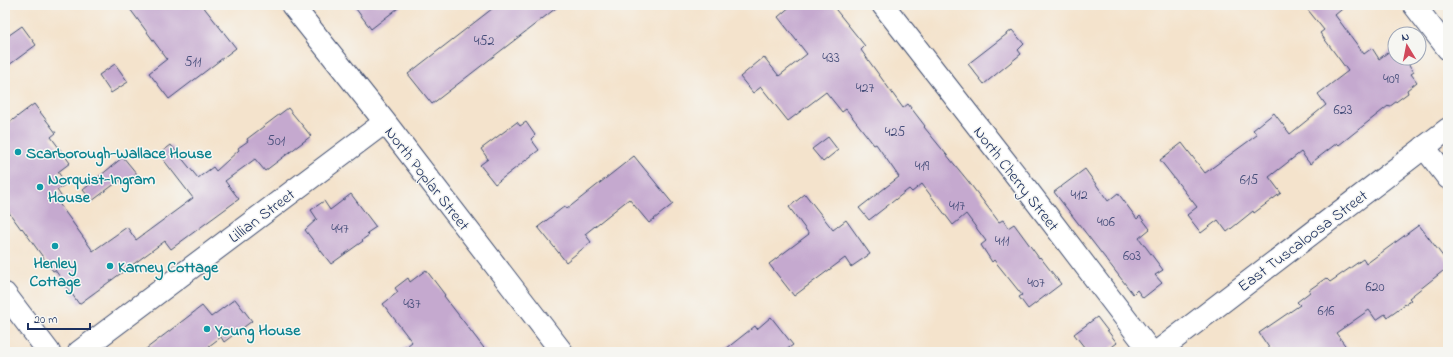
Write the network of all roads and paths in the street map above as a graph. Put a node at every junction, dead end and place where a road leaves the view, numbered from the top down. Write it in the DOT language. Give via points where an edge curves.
graph roads {
  1 [pos="292,5"];
  2 [pos="883,5"];
  3 [pos="1414,5"];
  4 [pos="1448,49"];
  5 [pos="385,122"];
  6 [pos="1448,129"];
  7 [pos="1424,148"];
  8 [pos="1448,178"];
  9 [pos="5,294"];
  10 [pos="49,352"];
  11 [pos="79,352"];
  12 [pos="562,352"];
  13 [pos="1150,352"];
  14 [pos="1157,352"];
  1 -- 5 [label="street, North Poplar Street"];
  2 -- 13 [label="street, North Cherry Street"];
  3 -- 4 [label="street"];
  5 -- 11 [label="street, Lillian Street"];
  5 -- 12 [label="street, North Poplar Street"];
  6 -- 7 [label="street, East Tuscaloosa Street"];
  7 -- 8 [label="street"];
  7 -- 14 [label="street, East Tuscaloosa Street"];
  9 -- 10 [label="street"];
}
